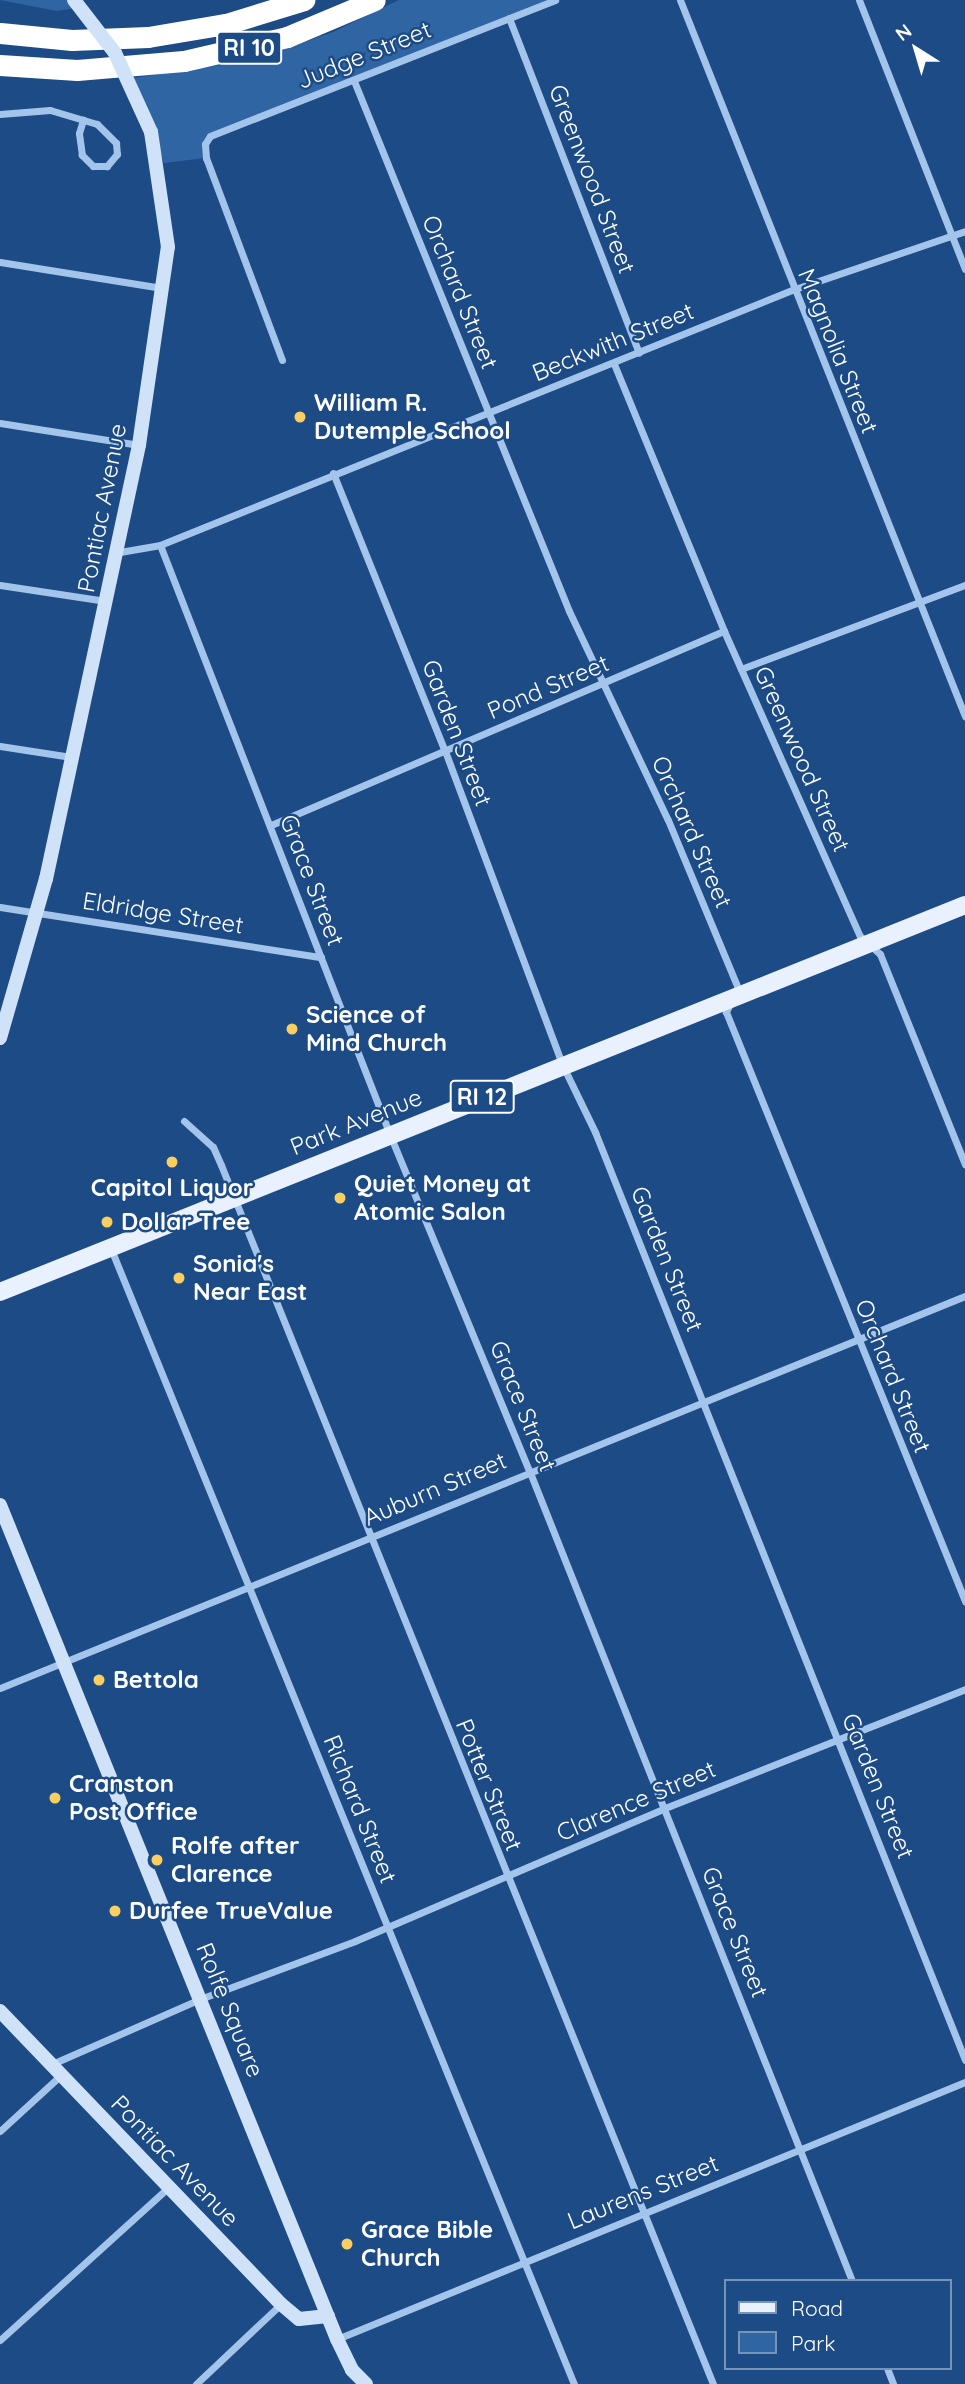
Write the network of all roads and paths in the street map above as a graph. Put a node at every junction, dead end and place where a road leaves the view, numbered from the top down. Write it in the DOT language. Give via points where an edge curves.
graph roads {
  1 [pos="74,0"];
  2 [pos="304,0"];
  3 [pos="375,0"];
  4 [pos="555,0"];
  5 [pos="680,0"];
  6 [pos="859,0"];
  7 [pos="509,18"];
  8 [pos="0,33"];
  9 [pos="0,65"];
  10 [pos="354,81"];
  11 [pos="0,114"];
  12 [pos="83,120"];
  13 [pos="965,231"];
  14 [pos="952,236"];
  15 [pos="0,262"];
  16 [pos="965,269"];
  17 [pos="163,288"];
  18 [pos="792,290"];
  19 [pos="639,353"];
  20 [pos="282,360"];
  21 [pos="614,364"];
  22 [pos="487,411"];
  23 [pos="0,423"];
  24 [pos="139,445"];
  25 [pos="333,473"];
  26 [pos="160,545"];
  27 [pos="120,552"];
  28 [pos="0,585"];
  29 [pos="965,585"];
  30 [pos="106,602"];
  31 [pos="920,602"];
  32 [pos="724,631"];
  33 [pos="741,670"];
  34 [pos="604,685"];
  35 [pos="965,716"];
  36 [pos="0,746"];
  37 [pos="445,751"];
  38 [pos="72,757"];
  39 [pos="271,825"];
  40 [pos="965,905"];
  41 [pos="0,907"];
  42 [pos="36,912"];
  43 [pos="871,944"];
  44 [pos="321,957"];
  45 [pos="732,1000"];
  46 [pos="0,1038"];
  47 [pos="562,1064"];
  48 [pos="184,1121"];
  49 [pos="390,1135"];
  50 [pos="965,1164"];
  51 [pos="234,1199"];
  52 [pos="111,1249"];
  53 [pos="0,1292"];
  54 [pos="965,1296"];
  55 [pos="857,1339"];
  56 [pos="703,1401"];
  57 [pos="529,1470"];
  58 [pos="0,1505"];
  59 [pos="372,1536"];
  60 [pos="249,1589"];
  61 [pos="965,1601"];
  62 [pos="64,1662"];
  63 [pos="0,1688"];
  64 [pos="965,1689"];
  65 [pos="838,1738"];
  66 [pos="665,1808"];
  67 [pos="505,1877"];
  68 [pos="388,1927"];
  69 [pos="200,1999"];
  70 [pos="0,2011"];
  71 [pos="965,2060"];
  72 [pos="57,2069"];
  73 [pos="965,2082"];
  74 [pos="0,2131"];
  75 [pos="800,2148"];
  76 [pos="169,2187"];
  77 [pos="642,2213"];
  78 [pos="524,2262"];
  79 [pos="851,2279"];
  80 [pos="281,2304"];
  81 [pos="328,2316"];
  82 [pos="337,2339"];
  83 [pos="0,2340"];
  84 [pos="196,2384"];
  85 [pos="366,2384"];
  86 [pos="575,2384"];
  87 [pos="713,2384"];
  1 -- 17 [label="main road, Pontiac Avenue, bridge" via="115,53 151,132 166,214"];
  2 -- 8 [label="highway, RI 10" via="226,24 148,37 72,40"];
  3 -- 9 [label="highway, RI 10" via="287,37 197,59 104,69"];
  4 -- 7 [label="street, Judge Street"];
  5 -- 18 [label="street, Magnolia Street"];
  6 -- 14 [label="street"];
  7 -- 10 [label="street, Judge Street"];
  7 -- 19 [label="street, Greenwood Street"];
  10 -- 20 [label="street, Judge Street" via="210,136 205,144 206,158"];
  10 -- 22 [label="street, Orchard Street"];
  11 -- 12 [label="street" via="50,110"];
  12 -- 12 [label="street" via="79,133 85,160 93,166 107,166 117,154 114,138 97,124"];
  13 -- 14 [label="street, Beckwith Street"];
  14 -- 16 [label="street"];
  14 -- 18 [label="street, Beckwith Street"];
  15 -- 17 [label="street"];
  17 -- 24 [label="main road, Pontiac Avenue"];
  18 -- 19 [label="street, Beckwith Street"];
  18 -- 31 [label="street, Magnolia Street"];
  19 -- 21 [label="street, Beckwith Street"];
  21 -- 22 [label="street, Beckwith Street"];
  21 -- 32 [label="street, Greenwood Street"];
  22 -- 25 [label="street, Beckwith Street"];
  22 -- 34 [label="street, Orchard Street"];
  23 -- 24 [label="street"];
  24 -- 27 [label="main road, Pontiac Avenue"];
  25 -- 26 [label="street, Beckwith Street"];
  25 -- 37 [label="street, Garden Street"];
  26 -- 27 [label="street, Beckwith Street"];
  26 -- 39 [label="street, Grace Street"];
  27 -- 30 [label="main road, Pontiac Avenue"];
  28 -- 30 [label="street"];
  29 -- 31 [label="street"];
  30 -- 38 [label="main road, Pontiac Avenue"];
  31 -- 33 [label="street"];
  31 -- 35 [label="street, Magnolia Street"];
  32 -- 33 [label="street, Greenwood Street"];
  32 -- 34 [label="street, Pond Street"];
  33 -- 43 [label="street, Greenwood Street" via="860,936"];
  34 -- 37 [label="street, Pond Street"];
  34 -- 45 [label="street, Orchard Street" via="668,820 738,988"];
  36 -- 38 [label="street"];
  37 -- 39 [label="street, Pond Street"];
  37 -- 47 [label="street, Garden Street"];
  38 -- 42 [label="main road, Pontiac Avenue"];
  39 -- 44 [label="street, Grace Street"];
  40 -- 43 [label="main road, Park Avenue / RI 12"];
  41 -- 42 [label="street, Eldridge Street"];
  42 -- 44 [label="street, Eldridge Street"];
  42 -- 46 [label="main road, Pontiac Avenue"];
  43 -- 45 [label="main road, Park Avenue / RI 12"];
  43 -- 50 [label="street, Greenwood Street" via="880,954"];
  44 -- 49 [label="street, Grace Street"];
  45 -- 47 [label="main road, Park Avenue / RI 12"];
  45 -- 55 [label="street, Orchard Street" via="726,1012"];
  47 -- 49 [label="main road, Park Avenue / RI 12"];
  47 -- 56 [label="street, Garden Street" via="595,1132"];
  48 -- 51 [label="street, Potter Street" via="213,1147"];
  49 -- 51 [label="main road, Park Avenue / RI 12"];
  49 -- 57 [label="street, Grace Street"];
  51 -- 52 [label="main road, Park Avenue / RI 12"];
  51 -- 59 [label="street, Potter Street"];
  52 -- 53 [label="main road, Park Avenue / RI 12"];
  52 -- 60 [label="street, Richard Street"];
  54 -- 55 [label="street, Auburn Street"];
  55 -- 56 [label="street, Auburn Street"];
  55 -- 61 [label="street, Orchard Street"];
  56 -- 57 [label="street, Auburn Street"];
  56 -- 65 [label="street, Garden Street"];
  57 -- 59 [label="street, Auburn Street"];
  57 -- 66 [label="street, Grace Street"];
  58 -- 62 [label="main road, Rolfe Square"];
  59 -- 60 [label="street, Auburn Street"];
  59 -- 67 [label="street, Potter Street"];
  60 -- 62 [label="street, Auburn Street"];
  60 -- 68 [label="street, Richard Street"];
  62 -- 63 [label="street, Auburn Street"];
  62 -- 69 [label="main road, Rolfe Square"];
  64 -- 65 [label="street, Clarence Street"];
  65 -- 66 [label="street, Clarence Street"];
  65 -- 71 [label="street, Garden Street"];
  66 -- 67 [label="street, Clarence Street"];
  66 -- 75 [label="street, Grace Street"];
  67 -- 68 [label="street, Clarence Street"];
  67 -- 77 [label="street, Potter Street"];
  68 -- 69 [label="street, Clarence Street"];
  68 -- 78 [label="street, Richard Street"];
  69 -- 72 [label="street, Clarence Street"];
  69 -- 81 [label="main road, Rolfe Square"];
  70 -- 72 [label="main road, Pontiac Avenue"];
  72 -- 74 [label="street, Clarence Street"];
  72 -- 76 [label="main road, Pontiac Avenue"];
  73 -- 75 [label="street, Laurens Street"];
  75 -- 77 [label="street, Laurens Street"];
  75 -- 79 [label="street, Grace Street"];
  76 -- 80 [label="main road, Pontiac Avenue"];
  76 -- 83 [label="street"];
  77 -- 78 [label="street, Laurens Street"];
  77 -- 87 [label="street, Potter Street"];
  78 -- 82 [label="street, Laurens Street"];
  78 -- 86 [label="street, Richard Street"];
  80 -- 81 [label="main road, Pontiac Avenue" via="299,2319"];
  80 -- 84 [label="street"];
  81 -- 82 [label="main road, Rolfe Square"];
  82 -- 85 [label="main road" via="352,2370"];
}
